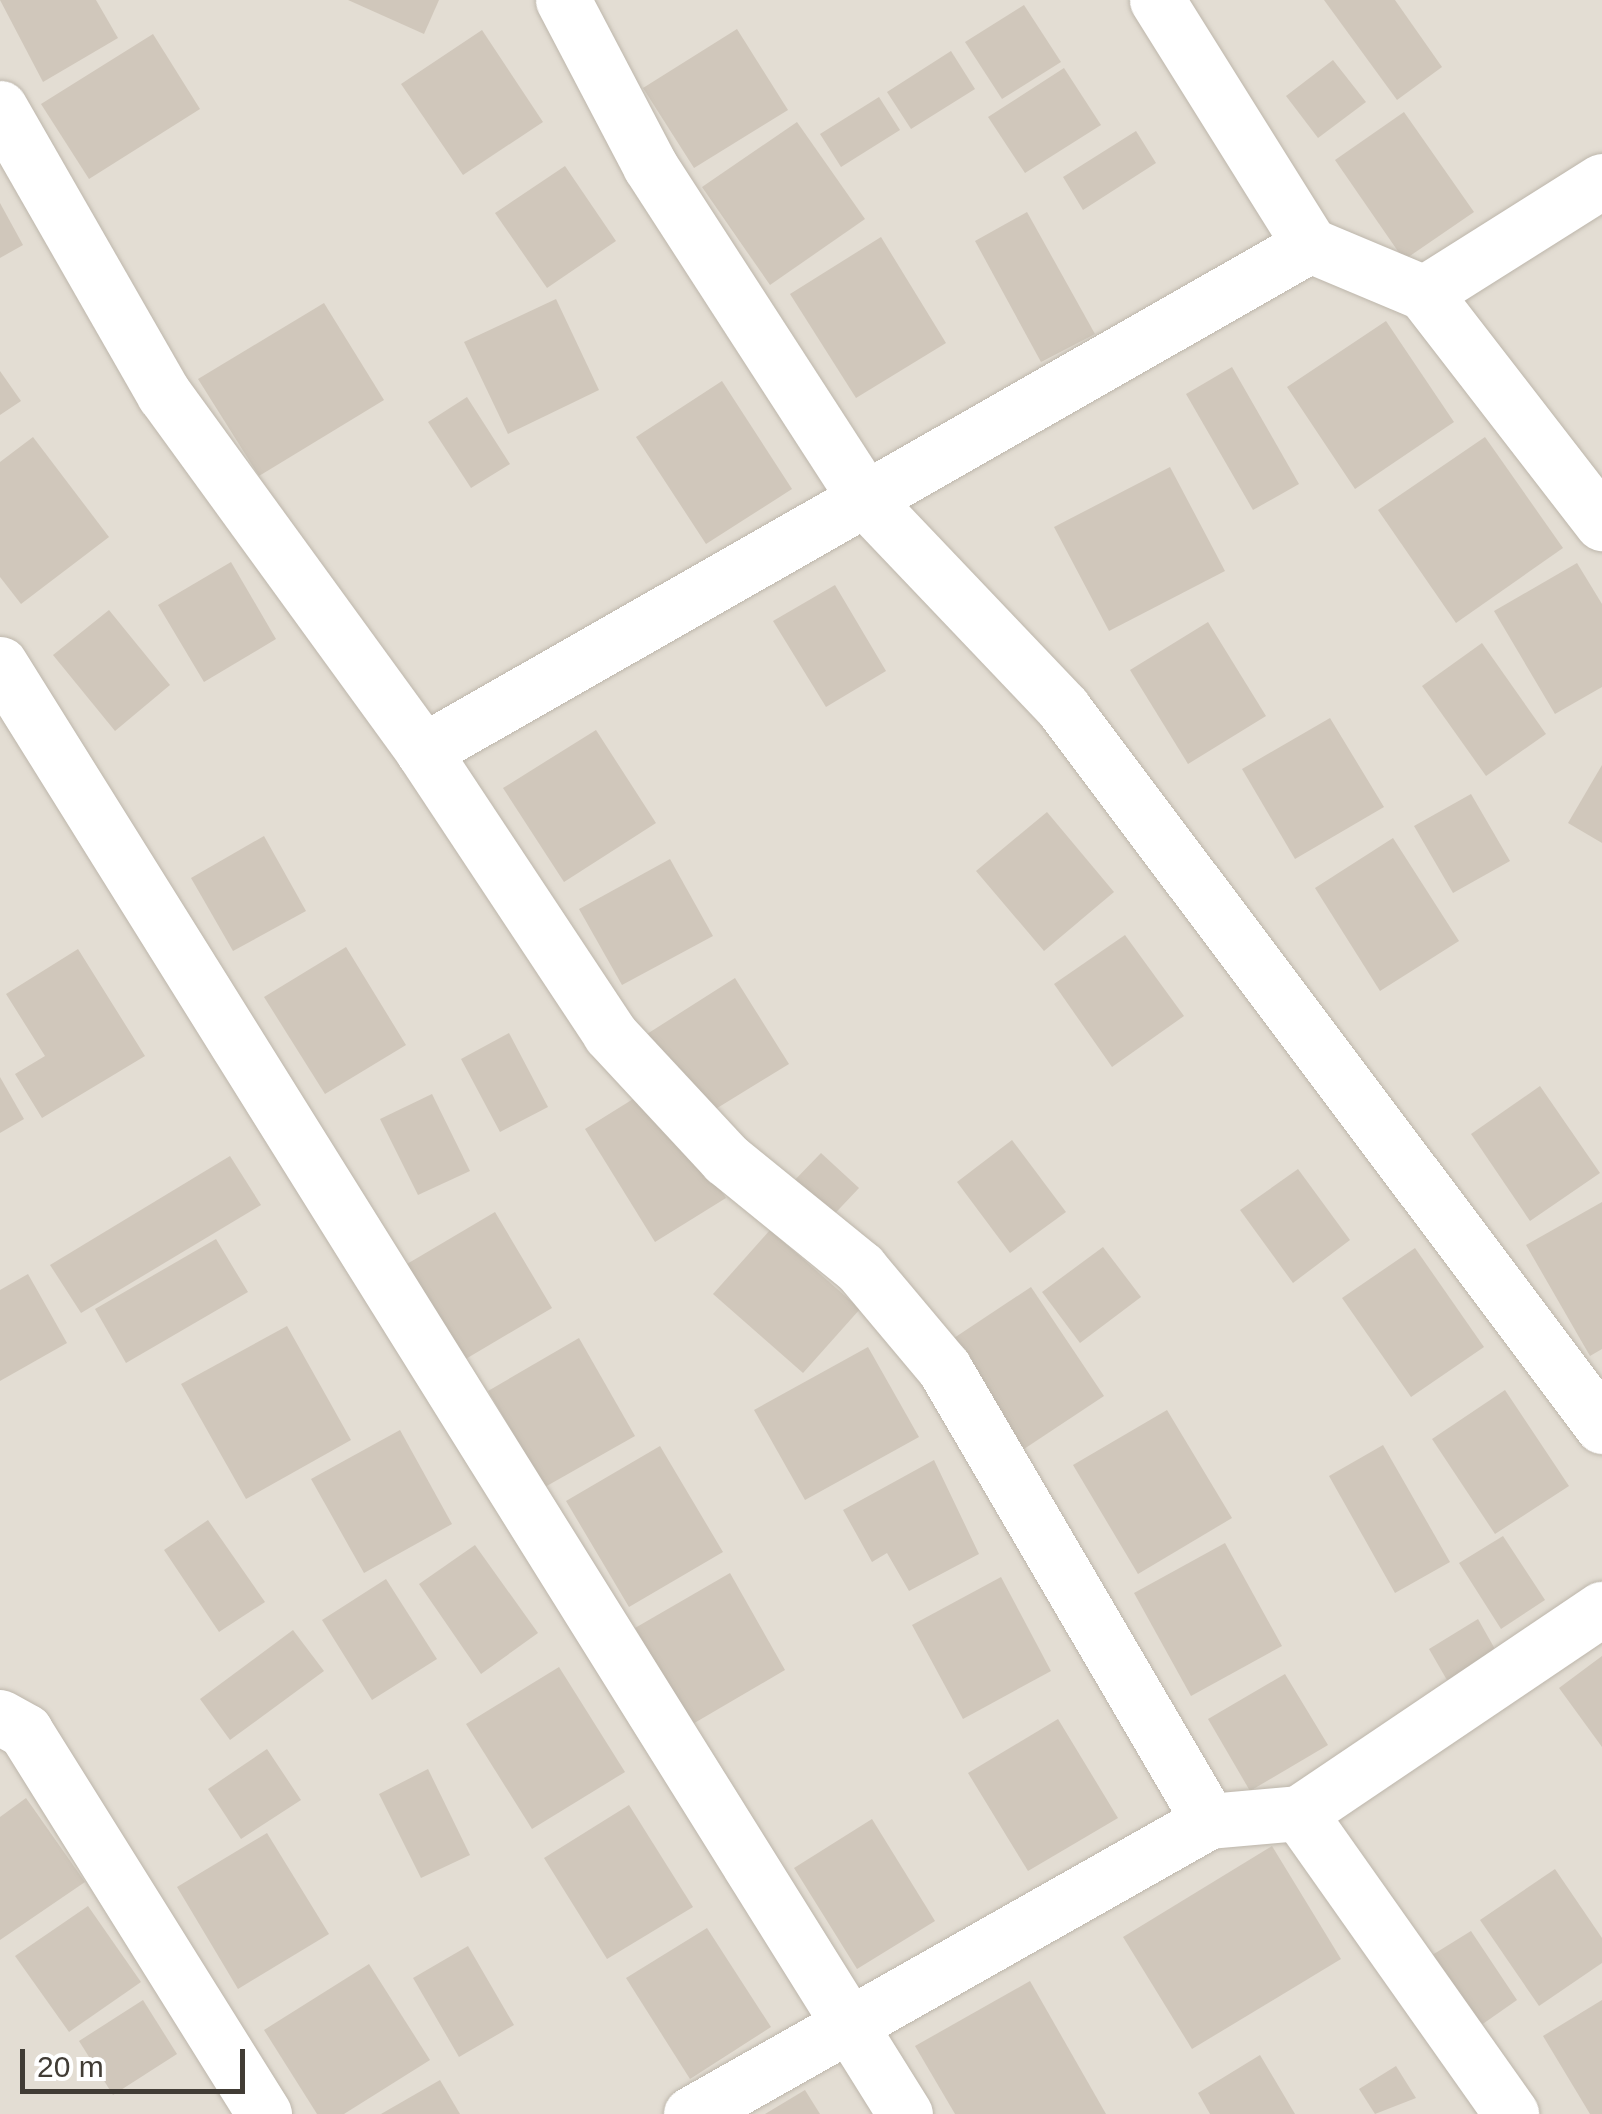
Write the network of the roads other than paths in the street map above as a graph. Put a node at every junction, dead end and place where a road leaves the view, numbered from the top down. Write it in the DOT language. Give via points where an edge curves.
graph roads {
  1 [pos="563,0"];
  2 [pos="1158,0"];
  3 [pos="0,108"];
  4 [pos="1602,180"];
  5 [pos="1310,245"];
  6 [pos="1424,293"];
  7 [pos="869,504"];
  8 [pos="1602,522"];
  9 [pos="0,664"];
  10 [pos="423,751"];
  11 [pos="1602,1426"];
  12 [pos="1602,1609"];
  13 [pos="0,1717"];
  14 [pos="1299,1813"];
  15 [pos="1210,1821"];
  16 [pos="847,2028"];
  17 [pos="264,2114"];
  18 [pos="692,2114"];
  19 [pos="904,2114"];
  20 [pos="1511,2114"];
  1 -- 7 [label="street" via="650,166"];
  2 -- 5 [label="street"];
  3 -- 10 [label="street" via="164,394"];
  4 -- 6 [label="street"];
  5 -- 6 [label="street"];
  5 -- 7 [label="street"];
  6 -- 8 [label="street"];
  7 -- 10 [label="street"];
  7 -- 11 [label="street" via="1063,708"];
  9 -- 16 [label="street"];
  10 -- 15 [label="street" via="610,1034 726,1159 860,1268 944,1368"];
  12 -- 14 [label="street"];
  13 -- 17 [label="street" via="25,1731"];
  14 -- 15 [label="street"];
  14 -- 20 [label="street"];
  15 -- 16 [label="street"];
  16 -- 18 [label="street"];
  16 -- 19 [label="street"];
}
